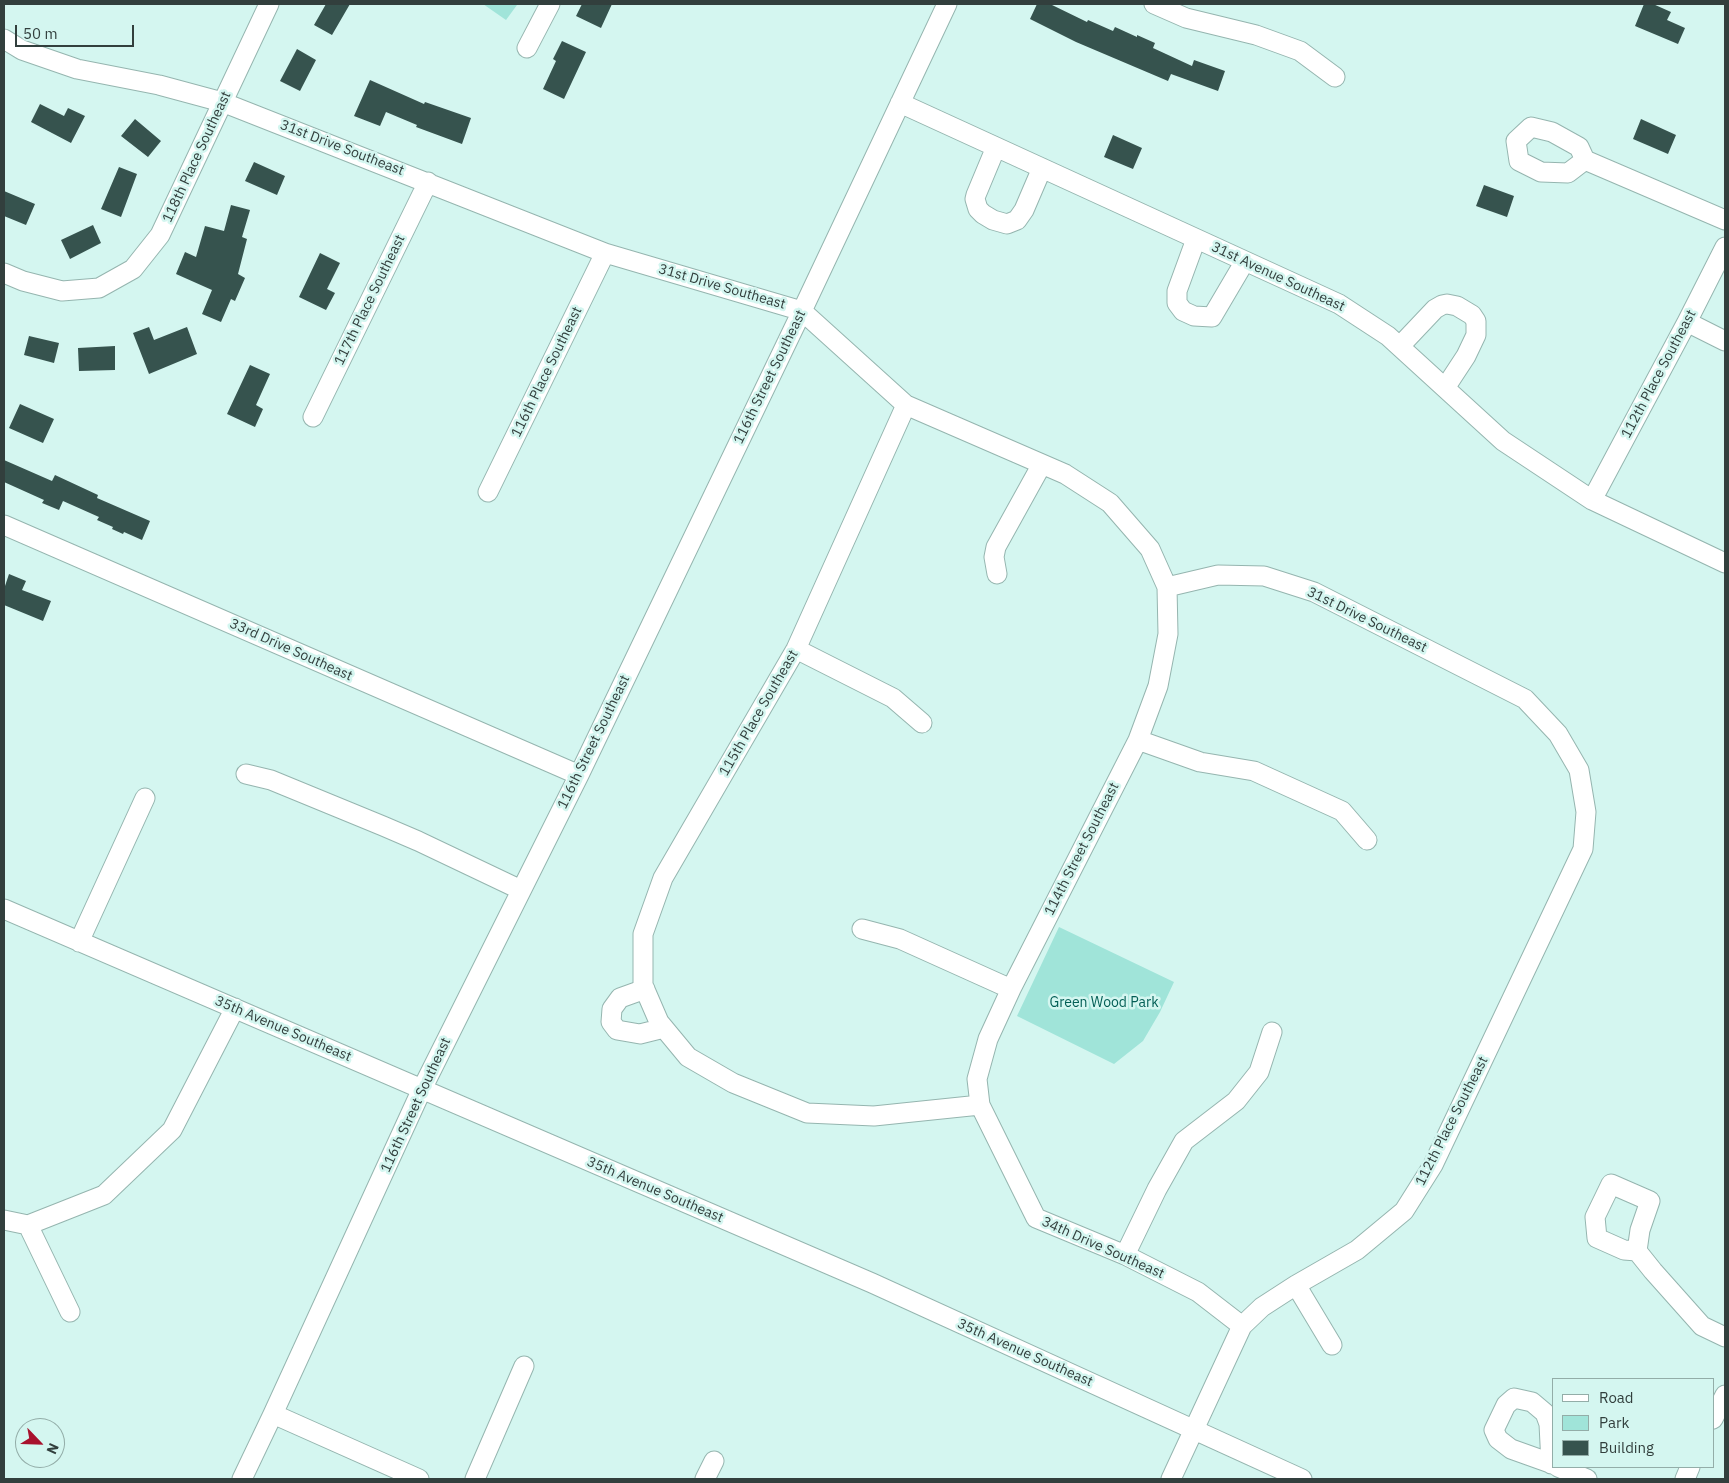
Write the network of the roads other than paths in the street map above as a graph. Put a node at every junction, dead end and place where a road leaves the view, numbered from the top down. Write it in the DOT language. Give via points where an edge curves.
graph roads {
  1 [pos="269,4"];
  2 [pos="550,4"];
  3 [pos="947,4"];
  4 [pos="1154,4"];
  5 [pos="4,39"];
  6 [pos="527,48"];
  7 [pos="1335,76"];
  8 [pos="222,102"];
  9 [pos="900,103"];
  10 [pos="996,147"];
  11 [pos="1585,160"];
  12 [pos="1042,168"];
  13 [pos="428,182"];
  14 [pos="1725,220"];
  15 [pos="1196,239"];
  16 [pos="1725,247"];
  17 [pos="605,253"];
  18 [pos="1245,261"];
  19 [pos="4,273"];
  20 [pos="802,311"];
  21 [pos="1687,322"];
  22 [pos="1725,341"];
  23 [pos="1400,346"];
  24 [pos="1446,388"];
  25 [pos="906,405"];
  26 [pos="313,417"];
  27 [pos="1042,464"];
  28 [pos="488,492"];
  29 [pos="1592,500"];
  30 [pos="4,525"];
  31 [pos="1725,564"];
  32 [pos="997,574"];
  33 [pos="1167,587"];
  34 [pos="796,649"];
  35 [pos="922,723"];
  36 [pos="1138,740"];
  37 [pos="1579,770"];
  38 [pos="246,774"];
  39 [pos="579,775"];
  40 [pos="145,798"];
  41 [pos="1367,840"];
  42 [pos="521,890"];
  43 [pos="4,910"];
  44 [pos="862,929"];
  45 [pos="79,942"];
  46 [pos="645,989"];
  47 [pos="1011,989"];
  48 [pos="235,1008"];
  49 [pos="662,1025"];
  50 [pos="1272,1032"];
  51 [pos="422,1089"];
  52 [pos="980,1105"];
  53 [pos="4,1220"];
  54 [pos="28,1225"];
  55 [pos="1638,1251"];
  56 [pos="1124,1255"];
  57 [pos="1296,1284"];
  58 [pos="70,1312"];
  59 [pos="1242,1326"];
  60 [pos="1725,1337"];
  61 [pos="1332,1345"];
  62 [pos="524,1366"];
  63 [pos="273,1414"];
  64 [pos="1194,1430"];
  65 [pos="714,1461"];
  66 [pos="1561,1468"];
  67 [pos="242,1479"];
  68 [pos="419,1479"];
  69 [pos="475,1479"];
  70 [pos="705,1479"];
  71 [pos="1171,1479"];
  72 [pos="1302,1479"];
  73 [pos="1587,1479"];
  1 -- 8 [label="street, 118th Place Southeast"];
  2 -- 6 [label="street"];
  3 -- 9 [label="street, 116th Street Southeast"];
  4 -- 7 [label="street" via="1186,18 1256,35 1300,51"];
  5 -- 8 [label="street, 31st Drive Southeast" via="22,50 77,69 159,85"];
  8 -- 13 [label="street, 31st Drive Southeast"];
  8 -- 19 [label="street, 118th Place Southeast" via="160,235 133,269 99,288 62,291 23,282"];
  9 -- 10 [label="street, 31st Avenue Southeast"];
  9 -- 20 [label="street, 116th Street Southeast"];
  10 -- 12 [label="street, 31st Avenue Southeast"];
  10 -- 12 [label="street" via="975,199 978,209 993,220 1008,224 1017,220"];
  11 -- 14 [label="street"];
  12 -- 15 [label="street, 31st Avenue Southeast"];
  13 -- 17 [label="street, 31st Drive Southeast"];
  13 -- 26 [label="street, 117th Place Southeast"];
  15 -- 18 [label="street, 31st Avenue Southeast"];
  15 -- 18 [label="street" via="1177,290 1176,303 1194,316 1212,317"];
  16 -- 21 [label="street, 112th Place Southeast"];
  17 -- 20 [label="street, 31st Drive Southeast"];
  17 -- 28 [label="street, 116th Place Southeast"];
  18 -- 23 [label="street, 31st Avenue Southeast" via="1339,304"];
  20 -- 25 [label="street, 31st Drive Southeast"];
  20 -- 39 [label="street, 116th Street Southeast"];
  21 -- 22 [label="street"];
  21 -- 29 [label="street, 112th Place Southeast"];
  23 -- 24 [label="street, 31st Avenue Southeast"];
  23 -- 24 [label="street" via="1442,305 1457,306 1472,315 1476,321 1476,335"];
  24 -- 29 [label="street, 31st Avenue Southeast" via="1503,441"];
  25 -- 27 [label="street, 31st Drive Southeast"];
  25 -- 34 [label="street, 115th Place Southeast"];
  27 -- 32 [label="street" via="996,547"];
  27 -- 33 [label="street, 31st Drive Southeast" via="1065,474 1110,503 1150,549"];
  29 -- 31 [label="street, 31st Avenue Southeast"];
  30 -- 39 [label="street, 33rd Drive Southeast"];
  33 -- 36 [label="street, 114th Street Southeast" via="1168,634 1158,686"];
  33 -- 37 [label="street, 31st Drive Southeast" via="1218,575 1264,576 1314,592 1526,699 1558,734"];
  34 -- 35 [label="street" via="893,698"];
  34 -- 46 [label="street, 115th Place Southeast" via="664,878 643,934"];
  36 -- 41 [label="street" via="1200,762 1254,771 1342,811"];
  36 -- 47 [label="street, 114th Street Southeast"];
  37 -- 57 [label="street, 112th Place Southeast" via="1586,812 1583,849 1433,1166 1404,1211 1357,1250"];
  38 -- 42 [label="street" via="271,780 426,844"];
  39 -- 42 [label="street, 116th Street Southeast"];
  40 -- 45 [label="street"];
  42 -- 51 [label="street, 116th Street Southeast"];
  43 -- 45 [label="street, 35th Avenue Southeast"];
  44 -- 47 [label="street" via="900,939"];
  45 -- 48 [label="street, 35th Avenue Southeast"];
  46 -- 49 [label="street, 115th Place Southeast"];
  46 -- 49 [label="street" via="620,998 612,1008 611,1022 618,1030 640,1034"];
  47 -- 52 [label="street, 114th Street Southeast" via="988,1039 977,1079"];
  48 -- 51 [label="street, 35th Avenue Southeast"];
  48 -- 54 [label="street" via="172,1130 104,1194"];
  49 -- 52 [label="street" via="688,1057 733,1083 807,1113 874,1116"];
  50 -- 56 [label="street" via="1259,1072 1236,1101 1184,1141"];
  51 -- 63 [label="street, 116th Street Southeast"];
  51 -- 64 [label="street, 35th Avenue Southeast" via="872,1283"];
  52 -- 56 [label="street, 34th Drive Southeast" via="1036,1218"];
  53 -- 54 [label="street"];
  54 -- 58 [label="street"];
  55 -- 60 [label="street" via="1702,1326"];
  56 -- 59 [label="street, 34th Drive Southeast" via="1198,1292"];
  57 -- 59 [label="street, 112th Place Southeast" via="1262,1307"];
  57 -- 61 [label="street"];
  59 -- 64 [label="street, 112th Place Southeast"];
  62 -- 69 [label="street"];
  63 -- 67 [label="street, 116th Street Southeast"];
  63 -- 68 [label="street"];
  64 -- 71 [label="street, 112th Place Southeast"];
  64 -- 72 [label="street, 35th Avenue Southeast"];
  65 -- 70 [label="street"];
  66 -- 73 [label="street"];
}
